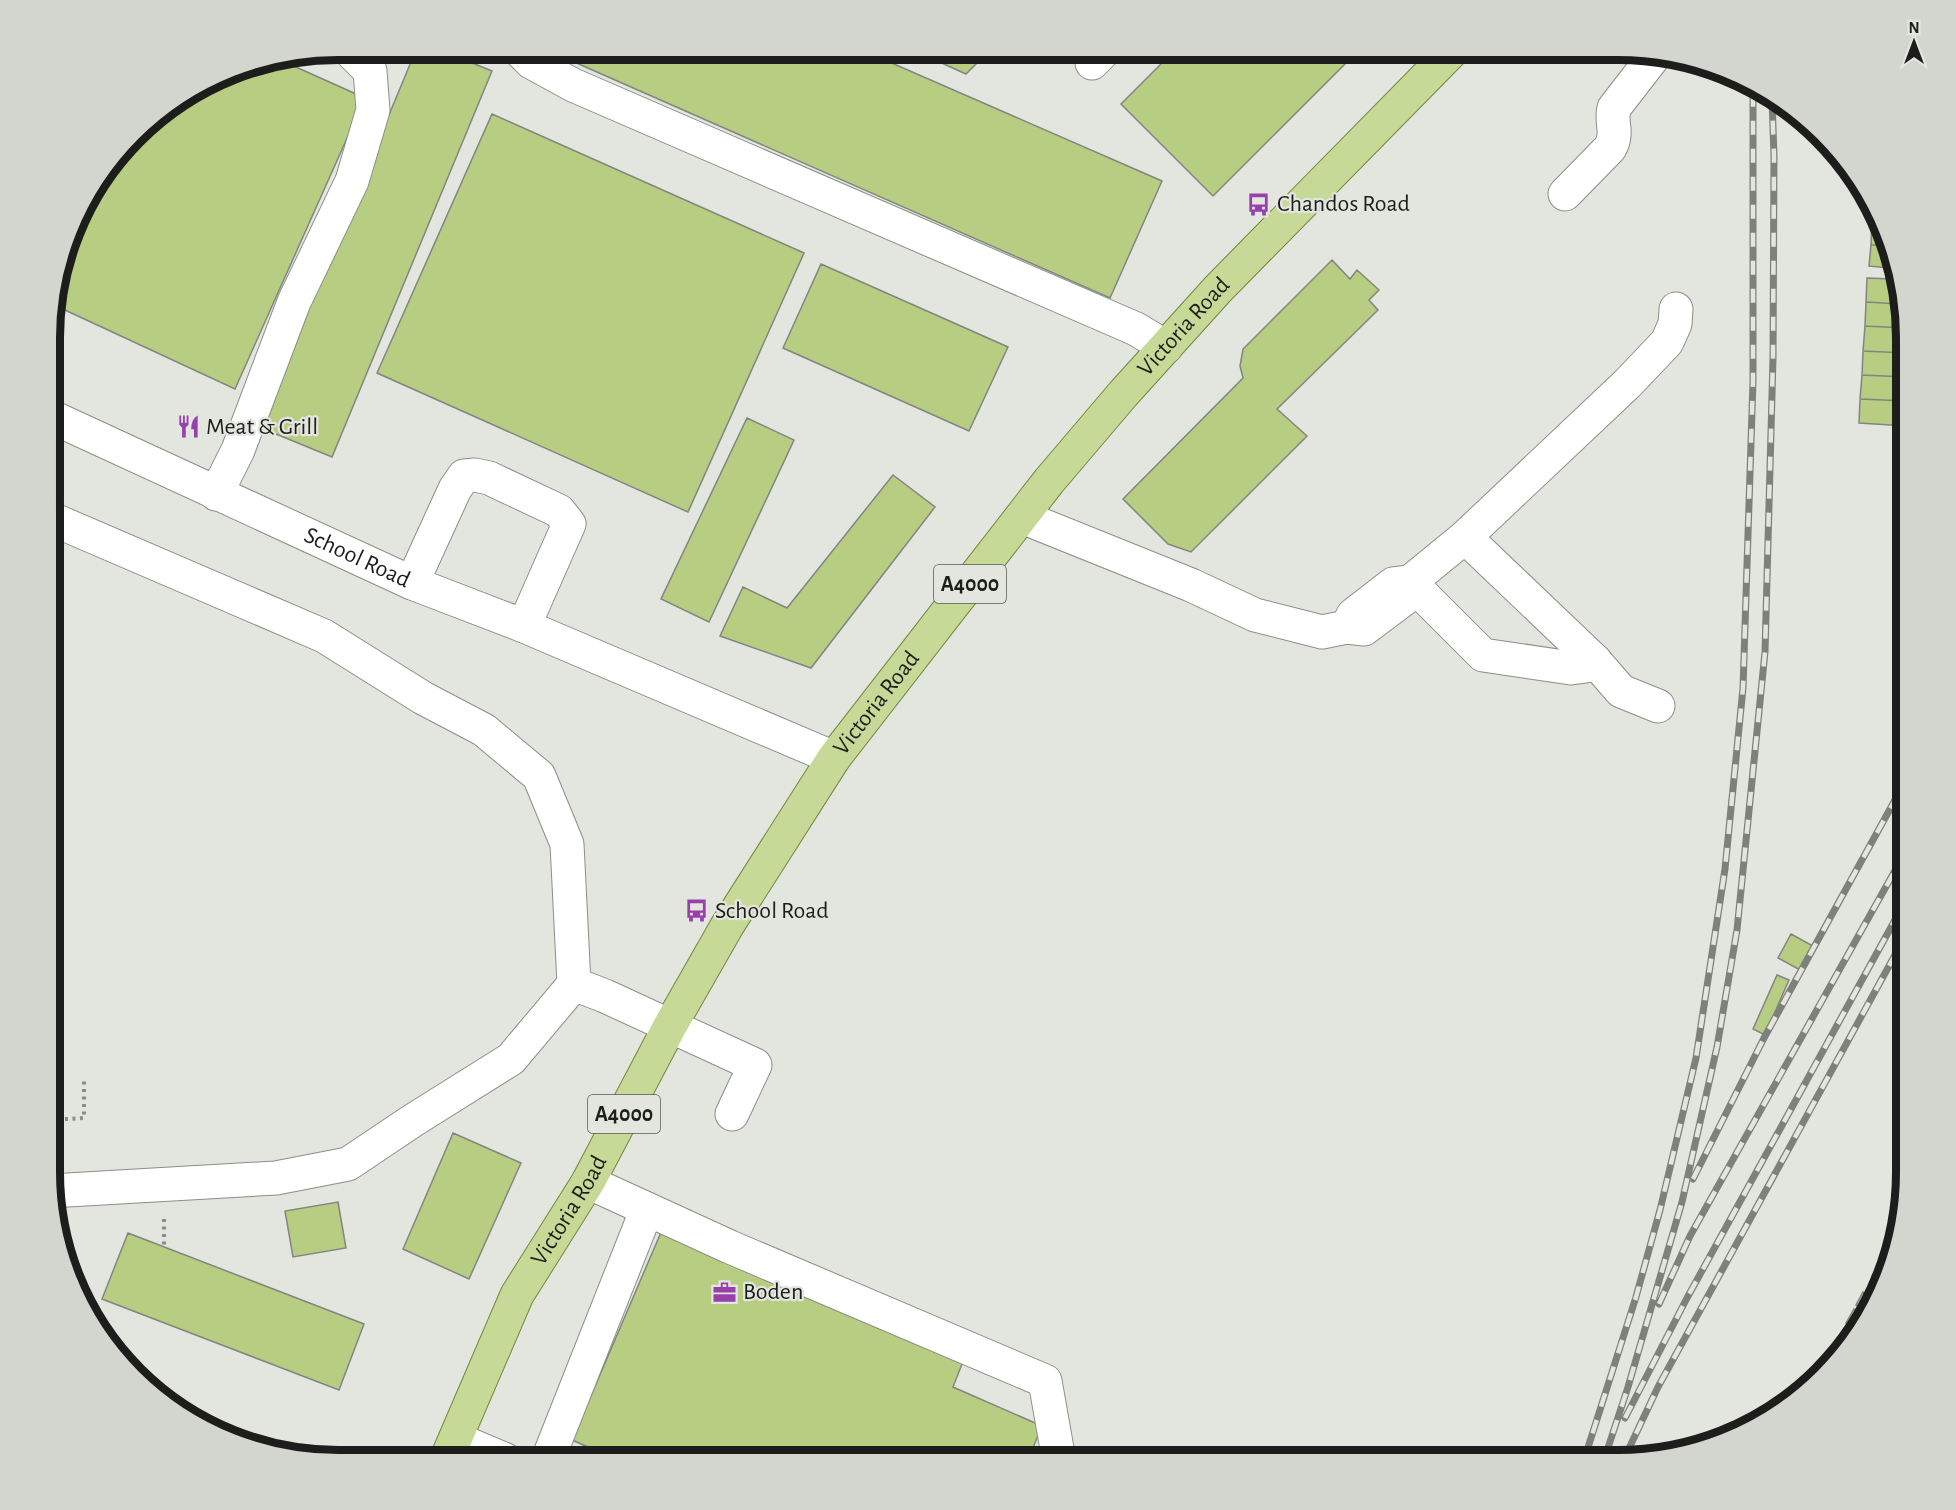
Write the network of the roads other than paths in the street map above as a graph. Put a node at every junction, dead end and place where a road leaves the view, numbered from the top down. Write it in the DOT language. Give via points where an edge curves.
graph roads {
  1 [pos="359,60"];
  2 [pos="529,60"];
  3 [pos="1443,60"];
  4 [pos="1650,62"];
  5 [pos="1565,194"];
  6 [pos="1676,309"];
  7 [pos="1166,347"];
  8 [pos="60,421"];
  9 [pos="216,494"];
  10 [pos="1022,517"];
  11 [pos="60,522"];
  12 [pos="1465,537"];
  13 [pos="1410,582"];
  14 [pos="412,583"];
  15 [pos="524,626"];
  16 [pos="1595,661"];
  17 [pos="1658,706"];
  18 [pos="834,758"];
  19 [pos="574,984"];
  20 [pos="670,1026"];
  21 [pos="732,1114"];
  22 [pos="588,1182"];
  23 [pos="61,1190"];
  24 [pos="647,1209"];
  25 [pos="451,1450"];
  26 [pos="553,1450"];
  27 [pos="1057,1450"];
  1 -- 9 [label="street" via="370,71 373,110 352,181 294,302 238,450"];
  2 -- 7 [label="street" via="573,85 1136,329"];
  3 -- 7 [label="main road, Victoria Road / A4000"];
  4 -- 5 [label="street" via="1614,108 1616,131 1610,148"];
  6 -- 12 [label="street" via="1667,342"];
  7 -- 10 [label="main road, Victoria Road / A4000"];
  8 -- 9 [label="street, School Road"];
  9 -- 14 [label="street, School Road"];
  10 -- 13 [label="street" via="1255,615 1322,632 1347,627 1353,615 1393,584"];
  10 -- 18 [label="main road, Victoria Road / A4000"];
  11 -- 19 [label="street" via="324,636 423,698 484,730 539,776 567,844"];
  12 -- 13 [label="street"];
  12 -- 16 [label="street"];
  13 -- 16 [label="street" via="1482,655 1571,668"];
  14 -- 15 [label="street, School Road"];
  14 -- 15 [label="street" via="464,476 489,478 559,511 569,524"];
  15 -- 18 [label="street, School Road"];
  16 -- 17 [label="street" via="1621,691"];
  18 -- 20 [label="main road, Victoria Road / A4000" via="732,918"];
  19 -- 20 [label="street"];
  19 -- 23 [label="street" via="511,1059 348,1164 276,1178"];
  20 -- 21 [label="street" via="755,1065"];
  20 -- 22 [label="main road, Victoria Road / A4000"];
  22 -- 24 [label="street"];
  22 -- 25 [label="main road, Victoria Road / A4000" via="516,1295"];
  24 -- 26 [label="street"];
  24 -- 27 [label="street" via="1045,1381"];
}
